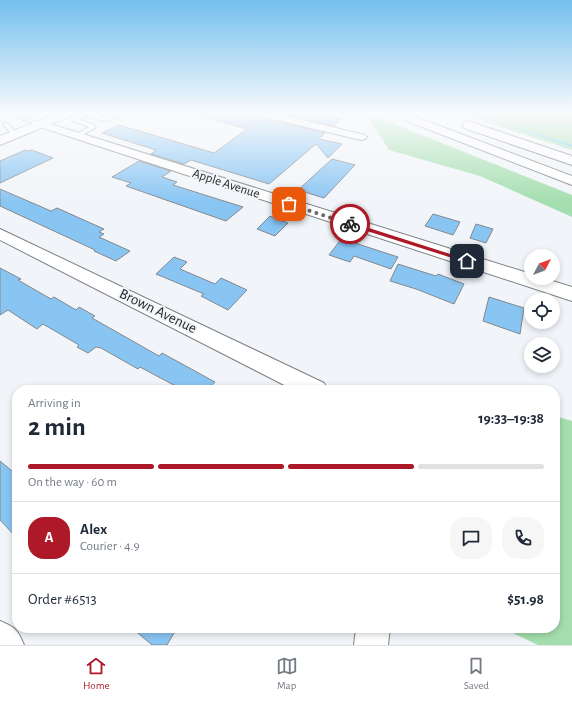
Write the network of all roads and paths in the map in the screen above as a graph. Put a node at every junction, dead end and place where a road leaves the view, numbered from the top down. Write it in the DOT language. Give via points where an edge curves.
graph roads {
  1 [pos="99,143"];
  2 [pos="476,143"];
  3 [pos="520,143"];
  4 [pos="572,161"];
  5 [pos="572,181"];
  6 [pos="0,234"];
  7 [pos="572,294"];
  8 [pos="306,385"];
  9 [pos="372,633"];
  10 [pos="0,638"];
  11 [pos="7,645"];
  12 [pos="371,645"];
  1 -- 7 [label="street, Apple Avenue"];
  2 -- 5 [label="main road"];
  3 -- 4 [label="main road"];
  6 -- 8 [label="street, Brown Avenue"];
  9 -- 12 [label="street"];
  10 -- 11 [label="street"];
}
